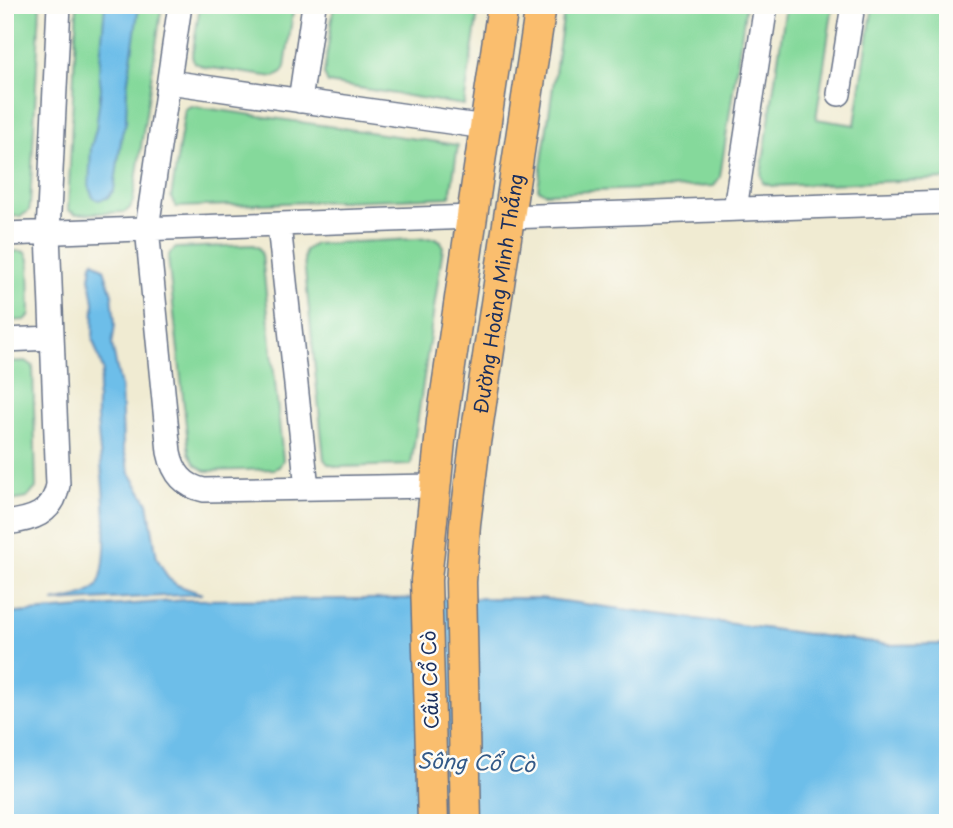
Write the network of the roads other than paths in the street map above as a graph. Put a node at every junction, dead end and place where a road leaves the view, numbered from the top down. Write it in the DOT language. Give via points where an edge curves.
graph roads {
  1 [pos="59,5"];
  2 [pos="180,5"];
  3 [pos="314,5"];
  4 [pos="503,5"];
  5 [pos="541,5"];
  6 [pos="766,5"];
  7 [pos="853,5"];
  8 [pos="169,82"];
  9 [pos="839,94"];
  10 [pos="300,101"];
  11 [pos="485,127"];
  12 [pos="948,202"];
  13 [pos="734,209"];
  14 [pos="472,217"];
  15 [pos="509,217"];
  16 [pos="279,225"];
  17 [pos="147,228"];
  18 [pos="48,233"];
  19 [pos="5,234"];
  20 [pos="52,338"];
  21 [pos="5,340"];
  22 [pos="434,486"];
  23 [pos="307,488"];
  24 [pos="5,523"];
  25 [pos="426,580"];
  26 [pos="461,582"];
  27 [pos="433,823"];
  28 [pos="466,823"];
  1 -- 18 [label="street"];
  2 -- 8 [label="street"];
  3 -- 10 [label="street"];
  4 -- 11 [label="main road, Đường Hoàng Minh Thắng"];
  5 -- 15 [label="main road, Đường Hoàng Minh Thắng"];
  6 -- 13 [label="street"];
  7 -- 9 [label="street"];
  8 -- 10 [label="street"];
  8 -- 17 [label="street"];
  10 -- 11 [label="street"];
  11 -- 14 [label="main road, Đường Hoàng Minh Thắng"];
  12 -- 13 [label="street"];
  13 -- 15 [label="street"];
  14 -- 15 [label="main road"];
  14 -- 16 [label="street"];
  14 -- 22 [label="main road, Đường Hoàng Minh Thắng"];
  15 -- 26 [label="main road, Đường Hoàng Minh Thắng" via="469,488"];
  16 -- 17 [label="street"];
  16 -- 23 [label="street"];
  17 -- 18 [label="street"];
  17 -- 23 [label="street" via="169,452 178,476 204,490"];
  18 -- 19 [label="street"];
  18 -- 20 [label="street"];
  20 -- 21 [label="street"];
  20 -- 24 [label="street" via="56,495 35,518"];
  22 -- 23 [label="street"];
  22 -- 25 [label="main road, Đường Hoàng Minh Thắng"];
  25 -- 27 [label="main road, Cầu Cổ Cò"];
  26 -- 28 [label="main road, Cầu Cổ Cò"];
}
